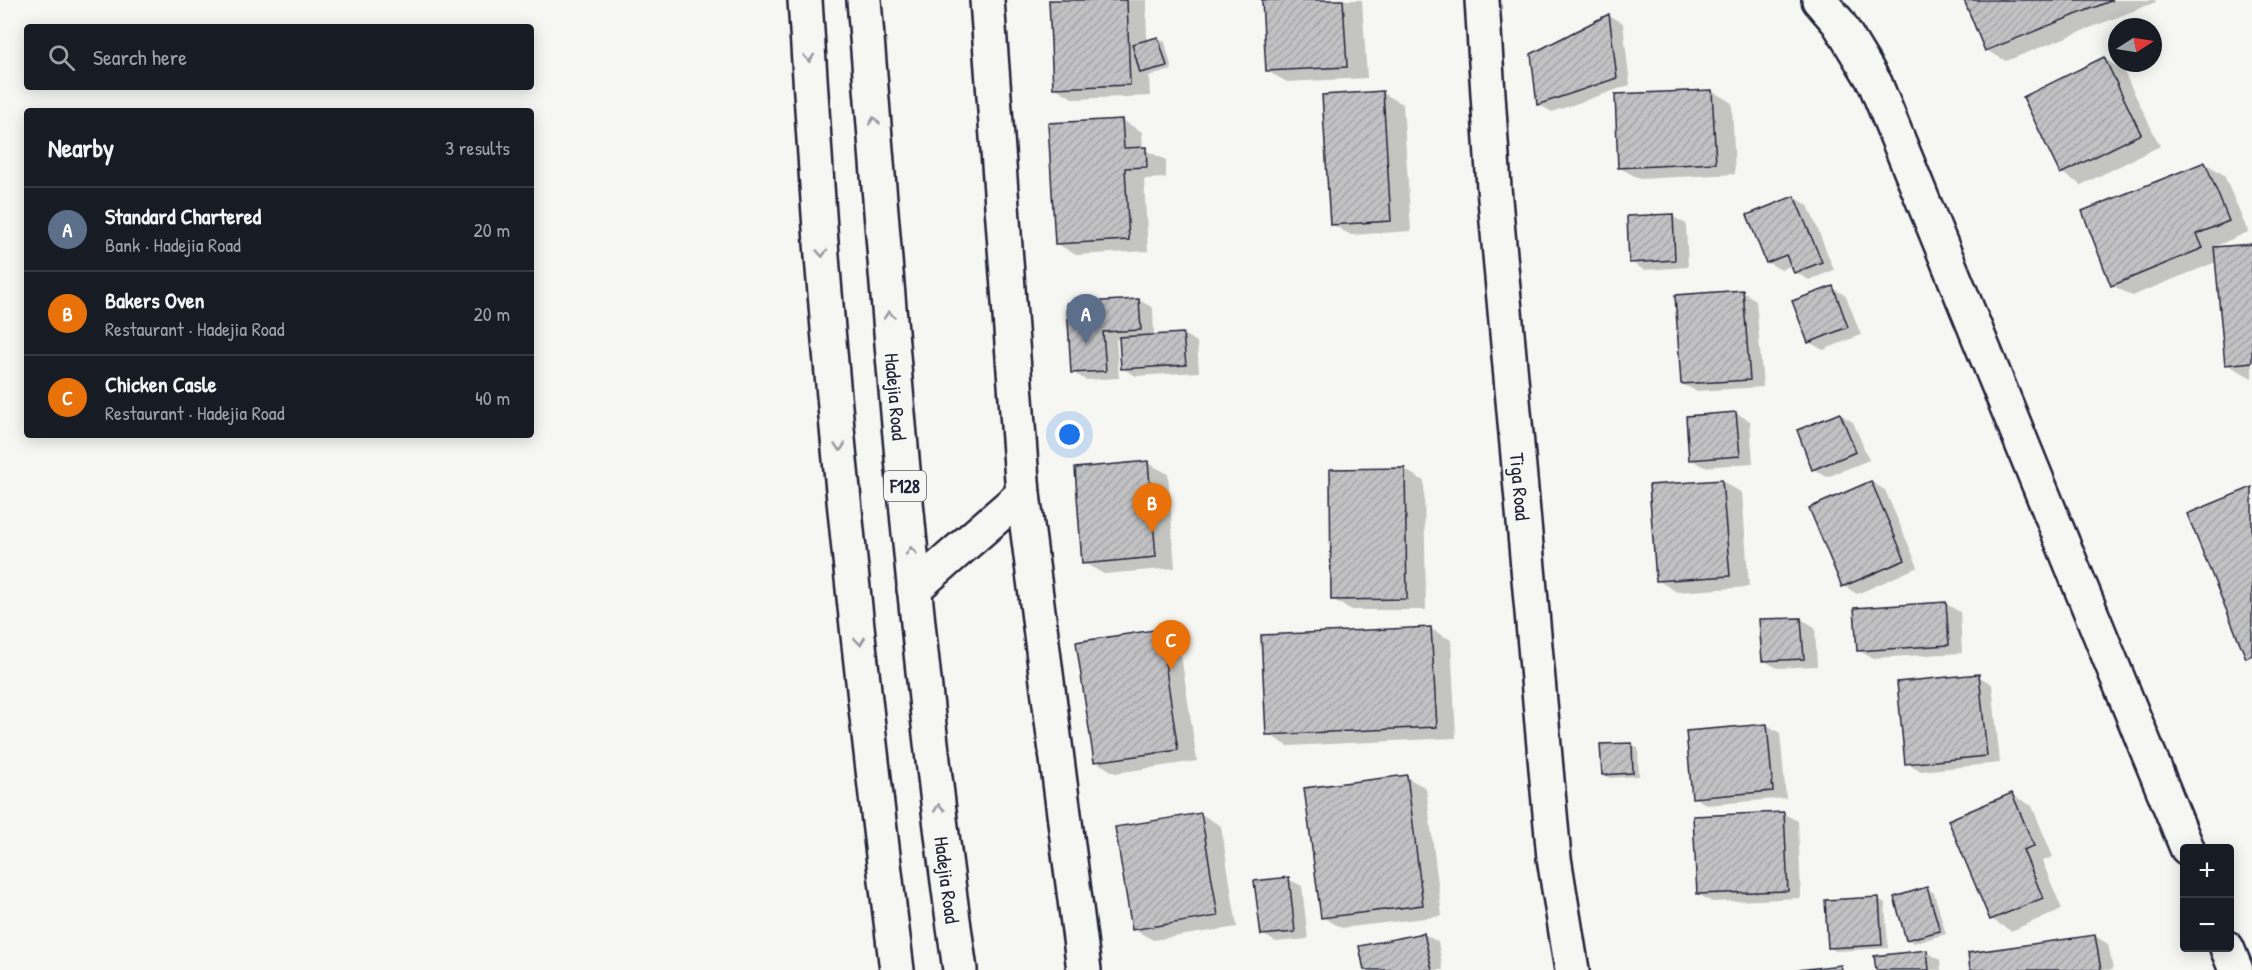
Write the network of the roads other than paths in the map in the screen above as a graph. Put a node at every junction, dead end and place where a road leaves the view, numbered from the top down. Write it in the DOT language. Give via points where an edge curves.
graph roads {
  1 [pos="804,0"];
  2 [pos="864,0"];
  3 [pos="987,0"];
  4 [pos="1482,0"];
  5 [pos="1819,0"];
  6 [pos="1023,494"];
  7 [pos="914,589"];
  8 [pos="2185,844"];
  9 [pos="2229,952"];
  10 [pos="897,970"];
  11 [pos="960,970"];
  12 [pos="1084,970"];
  13 [pos="1572,970"];
  14 [pos="2236,970"];
  1 -- 10 [label="main road, one-way" via="846,515"];
  7 -- 2 [label="main road, Hadejia Road / F128, one-way"];
  3 -- 6 [label="main road"];
  4 -- 13 [label="main road, Tiga Road" via="1494,188 1554,858"];
  5 -- 8 [label="main road" via="1838,22 1875,82"];
  6 -- 7 [label="main road"];
  6 -- 12 [label="main road"];
  11 -- 7 [label="main road, Hadejia Road / F128, one-way"];
  9 -- 14 [label="main road"];
}
